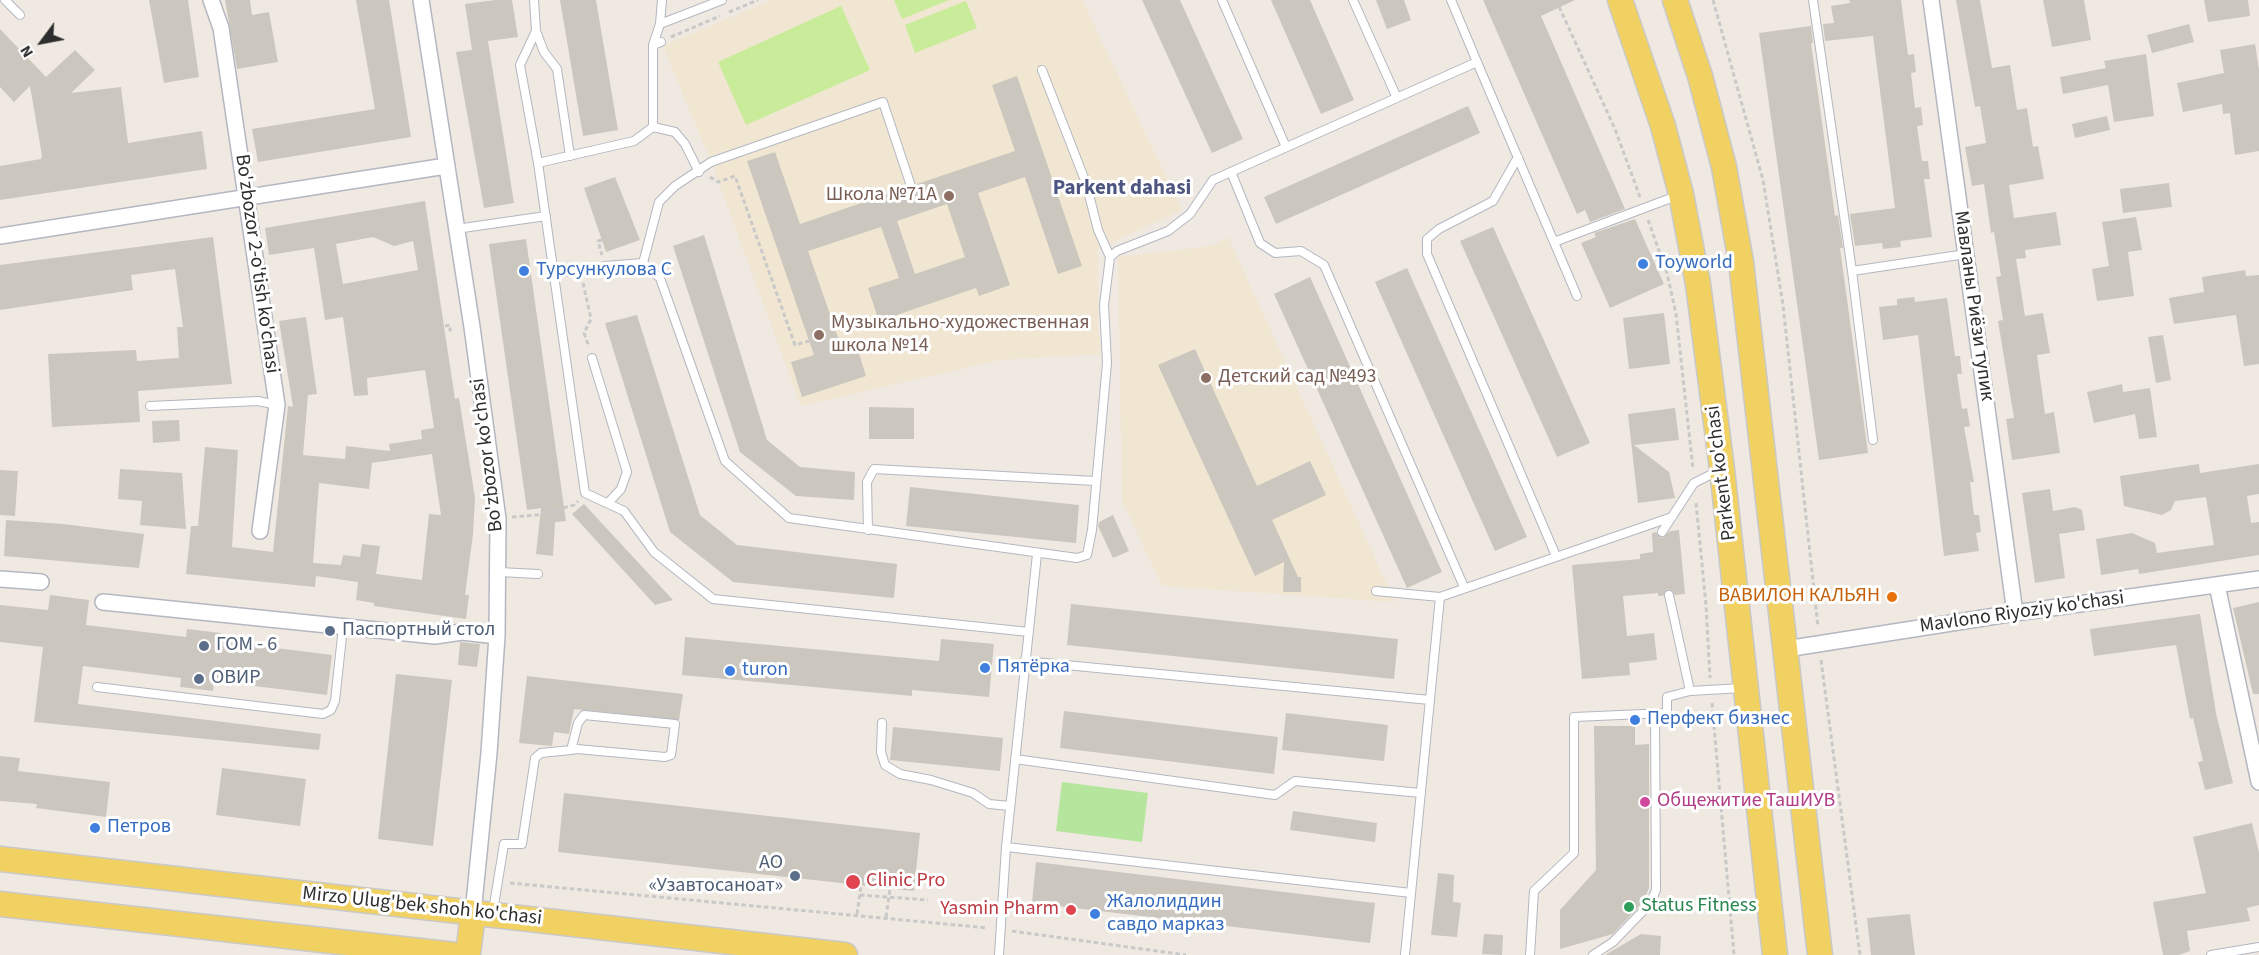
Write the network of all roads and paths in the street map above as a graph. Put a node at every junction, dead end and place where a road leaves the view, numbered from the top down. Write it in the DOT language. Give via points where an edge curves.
graph roads {
  1 [pos="5,0"];
  2 [pos="211,0"];
  3 [pos="421,0"];
  4 [pos="534,0"];
  5 [pos="662,0"];
  6 [pos="722,0"];
  7 [pos="758,0"];
  8 [pos="1222,0"];
  9 [pos="1353,0"];
  10 [pos="1451,0"];
  11 [pos="1556,0"];
  12 [pos="1620,0"];
  13 [pos="1675,0"];
  14 [pos="1713,0"];
  15 [pos="1813,0"];
  16 [pos="1931,0"];
  17 [pos="20,15"];
  18 [pos="660,24"];
  19 [pos="536,32"];
  20 [pos="657,43"];
  21 [pos="1477,62"];
  22 [pos="1042,70"];
  23 [pos="1397,98"];
  24 [pos="652,127"];
  25 [pos="1286,147"];
  26 [pos="570,156"];
  27 [pos="1518,157"];
  28 [pos="538,163"];
  29 [pos="446,166"];
  30 [pos="699,172"];
  31 [pos="1231,172"];
  32 [pos="911,186"];
  33 [pos="1681,194"];
  34 [pos="247,199"];
  35 [pos="1644,207"];
  36 [pos="546,216"];
  37 [pos="456,229"];
  38 [pos="0,236"];
  39 [pos="602,240"];
  40 [pos="1554,243"];
  41 [pos="1966,254"];
  42 [pos="1110,257"];
  43 [pos="643,263"];
  44 [pos="606,266"];
  45 [pos="553,272"];
  46 [pos="580,272"];
  47 [pos="1852,272"];
  48 [pos="1577,296"];
  49 [pos="445,326"];
  50 [pos="450,330"];
  51 [pos="809,340"];
  52 [pos="592,358"];
  53 [pos="277,405"];
  54 [pos="150,406"];
  55 [pos="1873,440"];
  56 [pos="1722,469"];
  57 [pos="1095,481"];
  58 [pos="1694,483"];
  59 [pos="585,493"];
  60 [pos="608,503"];
  61 [pos="1672,517"];
  62 [pos="498,519"];
  63 [pos="868,530"];
  64 [pos="260,531"];
  65 [pos="1662,532"];
  66 [pos="1036,554"];
  67 [pos="1556,556"];
  68 [pos="499,572"];
  69 [pos="538,574"];
  70 [pos="0,579"];
  71 [pos="2259,579"];
  72 [pos="41,582"];
  73 [pos="2217,585"];
  74 [pos="1464,587"];
  75 [pos="1376,591"];
  76 [pos="1669,595"];
  77 [pos="1440,597"];
  78 [pos="103,602"];
  79 [pos="2015,613"];
  80 [pos="343,627"];
  81 [pos="1029,632"];
  82 [pos="497,636"];
  83 [pos="1819,644"];
  84 [pos="1786,649"];
  85 [pos="1024,661"];
  86 [pos="97,687"];
  87 [pos="1746,688"];
  88 [pos="1711,690"];
  89 [pos="1690,691"];
  90 [pos="1430,700"];
  91 [pos="1655,714"];
  92 [pos="882,723"];
  93 [pos="571,750"];
  94 [pos="1015,759"];
  95 [pos="2259,782"];
  96 [pos="1421,793"];
  97 [pos="1010,806"];
  98 [pos="1006,847"];
  99 [pos="0,859"];
  100 [pos="497,882"];
  101 [pos="861,886"];
  102 [pos="890,889"];
  103 [pos="1411,893"];
  104 [pos="860,894"];
  105 [pos="889,897"];
  106 [pos="928,900"];
  107 [pos="0,904"];
  108 [pos="483,914"];
  109 [pos="857,914"];
  110 [pos="886,917"];
  111 [pos="1001,930"];
  112 [pos="2259,947"];
  113 [pos="456,955"];
  114 [pos="468,955"];
  115 [pos="845,955"];
  116 [pos="999,955"];
  117 [pos="1186,955"];
  118 [pos="1405,955"];
  119 [pos="1530,955"];
  120 [pos="1593,955"];
  121 [pos="1734,955"];
  122 [pos="1775,955"];
  123 [pos="1820,955"];
  124 [pos="1860,955"];
  125 [pos="2211,955"];
  1 -- 17 [label="lane"];
  2 -- 34 [label="street, Bo'zbozor 2-o'tish ko'chasi" via="220,28"];
  3 -- 29 [label="street, Bo'zbozor ko'chasi"];
  4 -- 19 [label="lane"];
  5 -- 18 [label="lane"];
  6 -- 18 [label="lane"];
  7 -- 20 [label="path"];
  8 -- 25 [label="lane"];
  9 -- 23 [label="lane"];
  10 -- 21 [label="lane"];
  11 -- 35 [label="path" via="1615,129"];
  12 -- 33 [label="main road, Parkent ko'chasi" via="1651,86"];
  13 -- 84 [label="main road" via="1700,76 1733,214"];
  14 -- 83 [label="path" via="1765,192 1783,304"];
  15 -- 47 [label="lane"];
  16 -- 41 [label="street, Мавланы Риёзи тупик"];
  18 -- 20 [label="lane"];
  19 -- 26 [label="lane" via="556,69"];
  19 -- 28 [label="lane" via="520,65"];
  20 -- 24 [label="lane"];
  21 -- 23 [label="lane"];
  21 -- 27 [label="lane"];
  22 -- 42 [label="lane"];
  23 -- 25 [label="lane"];
  24 -- 26 [label="lane" via="634,141"];
  24 -- 30 [label="lane" via="675,132"];
  25 -- 31 [label="lane"];
  26 -- 28 [label="lane"];
  27 -- 40 [label="lane"];
  27 -- 67 [label="lane" via="1493,201 1427,239 1426,254"];
  28 -- 36 [label="lane"];
  29 -- 34 [label="street"];
  29 -- 37 [label="street, Bo'zbozor ko'chasi"];
  30 -- 32 [label="lane" via="711,162 883,102"];
  30 -- 43 [label="lane" via="675,186 659,202"];
  30 -- 51 [label="path" via="718,182 735,176 795,345"];
  31 -- 42 [label="lane" via="1213,180 1190,214 1168,231"];
  31 -- 74 [label="lane" via="1260,243 1275,253 1301,251 1324,265"];
  33 -- 35 [label="lane"];
  33 -- 56 [label="main road, Parkent ko'chasi" via="1698,285"];
  34 -- 38 [label="street"];
  34 -- 53 [label="street, Bo'zbozor 2-o'tish ko'chasi"];
  35 -- 40 [label="lane"];
  35 -- 58 [label="path" via="1667,273 1676,314"];
  36 -- 37 [label="lane"];
  36 -- 45 [label="lane"];
  37 -- 62 [label="street, Bo'zbozor ko'chasi"];
  39 -- 44 [label="path" via="598,241"];
  40 -- 48 [label="lane"];
  41 -- 47 [label="lane"];
  41 -- 79 [label="street, Мавланы Риёзи тупик"];
  42 -- 57 [label="lane" via="1104,305 1107,363"];
  43 -- 44 [label="lane"];
  43 -- 63 [label="lane" via="660,278 724,461 789,518"];
  44 -- 46 [label="lane"];
  45 -- 46 [label="lane"];
  45 -- 59 [label="lane"];
  46 -- 52 [label="path" via="591,319 584,333"];
  47 -- 55 [label="lane"];
  49 -- 50 [label="path" via="450,325"];
  52 -- 60 [label="lane" via="627,472 621,489"];
  53 -- 54 [label="lane" via="258,401"];
  53 -- 64 [label="street, Bo'zbozor 2-o'tish ko'chasi"];
  56 -- 58 [label="lane"];
  56 -- 87 [label="main road, Parkent ko'chasi"];
  57 -- 63 [label="lane" via="874,468 867,482"];
  57 -- 66 [label="lane" via="1087,555 1077,558"];
  58 -- 61 [label="lane"];
  58 -- 88 [label="path"];
  59 -- 60 [label="lane"];
  59 -- 62 [label="path" via="574,505 537,515"];
  60 -- 81 [label="lane" via="624,510 654,552 713,599"];
  61 -- 65 [label="lane"];
  61 -- 67 [label="lane"];
  62 -- 68 [label="street, Bo'zbozor ko'chasi"];
  63 -- 66 [label="lane"];
  66 -- 81 [label="lane"];
  67 -- 74 [label="lane"];
  68 -- 69 [label="lane"];
  68 -- 82 [label="street, Bo'zbozor ko'chasi"];
  70 -- 72 [label="street"];
  71 -- 73 [label="street, Mavlono Riyoziy ko'chasi"];
  73 -- 79 [label="street, Mavlono Riyoziy ko'chasi"];
  73 -- 95 [label="street"];
  74 -- 77 [label="lane"];
  75 -- 77 [label="lane"];
  76 -- 89 [label="lane"];
  77 -- 90 [label="lane"];
  78 -- 80 [label="street"];
  79 -- 83 [label="street, Mavlono Riyoziy ko'chasi"];
  80 -- 82 [label="street" via="435,636 462,632"];
  80 -- 86 [label="lane" via="335,701 331,710 323,714"];
  81 -- 85 [label="lane"];
  82 -- 108 [label="street, Bo'zbozor ko'chasi"];
  83 -- 84 [label="street, Mavlono Riyoziy ko'chasi"];
  83 -- 124 [label="path"];
  84 -- 123 [label="main road"];
  85 -- 90 [label="lane"];
  85 -- 94 [label="lane"];
  87 -- 88 [label="lane"];
  87 -- 122 [label="main road, Parkent ko'chasi"];
  88 -- 89 [label="lane"];
  88 -- 121 [label="path"];
  89 -- 91 [label="lane" via="1667,697 1667,713"];
  90 -- 96 [label="lane"];
  91 -- 119 [label="lane" via="1574,717 1574,853 1534,891"];
  91 -- 120 [label="lane" via="1656,890 1650,904 1613,942"];
  92 -- 97 [label="lane" via="881,752 885,765 900,774 973,794 989,804"];
  93 -- 93 [label="lane" via="665,757 671,755 675,724 584,715"];
  93 -- 100 [label="lane" via="542,753 535,758 522,844 504,844"];
  94 -- 96 [label="lane" via="1275,795 1295,781"];
  94 -- 97 [label="lane"];
  96 -- 103 [label="lane"];
  97 -- 98 [label="lane"];
  98 -- 103 [label="lane"];
  98 -- 111 [label="lane"];
  99 -- 108 [label="main road, Mirzo Ulug'bek shoh ko'chasi"];
  100 -- 108 [label="lane"];
  100 -- 109 [label="path"];
  101 -- 104 [label="path"];
  102 -- 105 [label="path"];
  103 -- 118 [label="lane"];
  104 -- 105 [label="path"];
  104 -- 109 [label="path"];
  105 -- 106 [label="path"];
  105 -- 110 [label="path"];
  107 -- 113 [label="main road"];
  108 -- 114 [label="main road"];
  108 -- 115 [label="main road, Mirzo Ulug'bek shoh ko'chasi"];
  109 -- 110 [label="path"];
  110 -- 111 [label="path"];
  111 -- 116 [label="lane"];
  111 -- 117 [label="path"];
  112 -- 125 [label="lane"];
}
